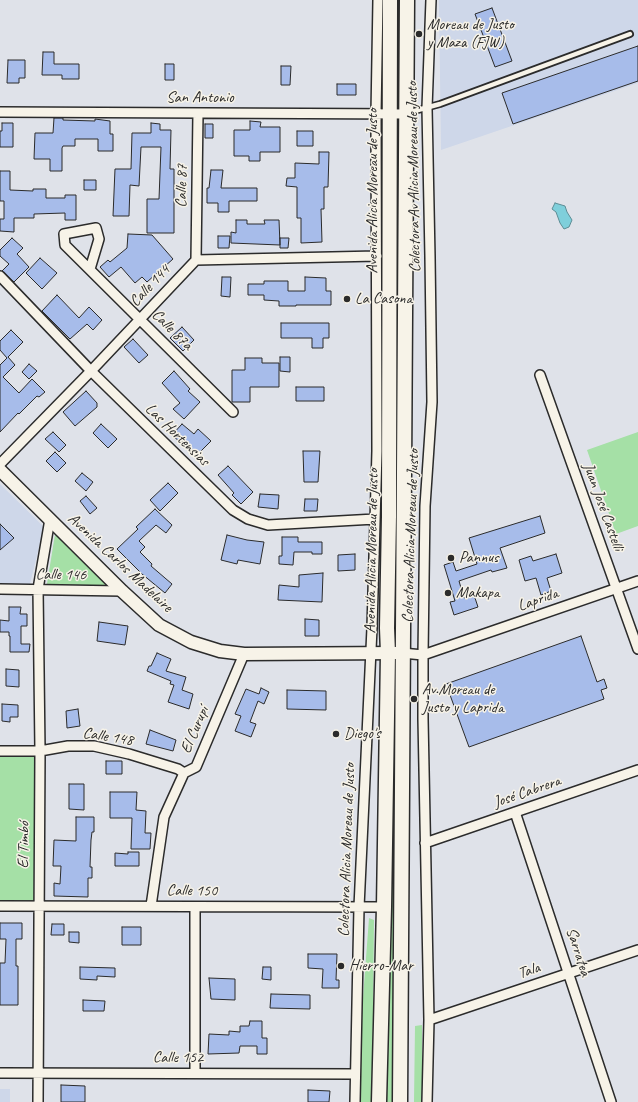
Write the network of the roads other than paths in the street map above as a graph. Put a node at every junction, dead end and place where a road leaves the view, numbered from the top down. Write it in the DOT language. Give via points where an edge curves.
graph roads {
  1 [pos="378,0"];
  2 [pos="390,0"];
  3 [pos="406,0"];
  4 [pos="431,0"];
  5 [pos="630,34"];
  6 [pos="427,108"];
  7 [pos="0,112"];
  8 [pos="198,113"];
  9 [pos="376,114"];
  10 [pos="399,114"];
  11 [pos="377,256"];
  12 [pos="196,260"];
  13 [pos="90,269"];
  14 [pos="0,276"];
  15 [pos="140,319"];
  16 [pos="91,371"];
  17 [pos="540,374"];
  18 [pos="432,402"];
  19 [pos="233,412"];
  20 [pos="0,464"];
  21 [pos="0,470"];
  22 [pos="50,519"];
  23 [pos="375,519"];
  24 [pos="638,581"];
  25 [pos="0,589"];
  26 [pos="38,589"];
  27 [pos="616,589"];
  28 [pos="122,591"];
  29 [pos="638,649"];
  30 [pos="371,653"];
  31 [pos="388,653"];
  32 [pos="402,653"];
  33 [pos="244,654"];
  34 [pos="423,655"];
  35 [pos="0,751"];
  36 [pos="40,751"];
  37 [pos="638,770"];
  38 [pos="184,773"];
  39 [pos="515,812"];
  40 [pos="425,843"];
  41 [pos="0,906"];
  42 [pos="38,906"];
  43 [pos="151,906"];
  44 [pos="196,907"];
  45 [pos="359,907"];
  46 [pos="384,907"];
  47 [pos="638,950"];
  48 [pos="569,974"];
  49 [pos="429,1020"];
  50 [pos="0,1073"];
  51 [pos="38,1073"];
  52 [pos="195,1073"];
  53 [pos="355,1074"];
  54 [pos="38,1102"];
  55 [pos="355,1102"];
  56 [pos="379,1102"];
  57 [pos="400,1102"];
  58 [pos="427,1102"];
  59 [pos="611,1102"];
  1 -- 9 [label="street, Colectora Alicia Moreau de Justo"];
  2 -- 10 [label="main road, Avenida Alicia Moreau de Justo"];
  3 -- 10 [label="main road, Avenida Alicia Moreau de Justo"];
  4 -- 6 [label="street, Colectora Av Alicia Moreau de Justo"];
  5 -- 6 [label="lane"];
  6 -- 10 [label="lane"];
  6 -- 18 [label="street, Colectora Av Alicia Moreau de Justo"];
  7 -- 8 [label="street, San Antonio"];
  8 -- 9 [label="street, San Antonio"];
  8 -- 12 [label="street, Calle 87"];
  9 -- 10 [label="street, San Antonio"];
  9 -- 11 [label="street, Colectora Alicia Moreau de Justo"];
  10 -- 31 [label="main road, Avenida Alicia Moreau de Justo"];
  10 -- 32 [label="main road, Avenida Alicia Moreau de Justo"];
  11 -- 12 [label="street"];
  11 -- 23 [label="street, Colectora Alicia Moreau de Justo"];
  12 -- 15 [label="street, Calle 144"];
  13 -- 13 [label="street, Calle 87a" via="99,239 96,228 64,234 65,245"];
  13 -- 15 [label="street, Calle 87a"];
  14 -- 16 [label="street, Las Hortensias"];
  15 -- 16 [label="street, Calle 144"];
  15 -- 19 [label="street, Calle 87a"];
  16 -- 20 [label="street, Calle 144"];
  16 -- 23 [label="street, Las Hortensias" via="232,510 248,519 268,525"];
  17 -- 27 [label="street, Juan José Castelli"];
  18 -- 34 [label="street, Colectora Alicia Moreau de Justo" via="425,506"];
  21 -- 22 [label="main road, Avenida Carlos Madelaire"];
  22 -- 26 [label="street"];
  22 -- 28 [label="main road, Avenida Carlos Madelaire"];
  23 -- 30 [label="street, Colectora Alicia Moreau de Justo"];
  24 -- 27 [label="street, Laprida"];
  25 -- 26 [label="street, Calle 146"];
  26 -- 28 [label="street, Calle 146"];
  26 -- 36 [label="street, El Timbó"];
  27 -- 29 [label="street, Juan José Castelli"];
  27 -- 34 [label="street, Laprida"];
  28 -- 33 [label="main road, Avenida Carlos Madelaire" via="158,624 191,642 220,651"];
  30 -- 31 [label="main road, Avenida Carlos Madelaire"];
  30 -- 33 [label="main road, Avenida Carlos Madelaire"];
  30 -- 45 [label="street, Colectora Alicia Moreau de Justo"];
  31 -- 32 [label="main road, Avenida Carlos Madelaire"];
  31 -- 46 [label="main road, Avenida Alicia Moreau de Justo"];
  32 -- 34 [label="street, Laprida"];
  32 -- 57 [label="main road, Avenida Alicia Moreau de Justo"];
  33 -- 38 [label="street, El Curupí" via="196,767"];
  34 -- 40 [label="street, Colectora Alicia Moreau de Justo"];
  35 -- 36 [label="street, Calle 148"];
  36 -- 38 [label="street, Calle 148" via="68,746 94,746 129,754"];
  36 -- 42 [label="street, El Timbó"];
  37 -- 39 [label="street, José Cabrera"];
  38 -- 43 [label="street, El Curupí" via="164,816"];
  39 -- 40 [label="street, José Cabrera"];
  39 -- 48 [label="street, Sarratea"];
  40 -- 49 [label="street, Colectora Alicia Moreau de Justo"];
  41 -- 42 [label="street, Calle 150"];
  42 -- 43 [label="street, Calle 150"];
  42 -- 51 [label="street, El Timbó"];
  43 -- 44 [label="street, Calle 150"];
  44 -- 45 [label="street, Calle 150"];
  44 -- 52 [label="street"];
  45 -- 46 [label="street, Calle 150"];
  45 -- 53 [label="street, Colectora Alicia Moreau de Justo"];
  46 -- 56 [label="main road, Avenida Alicia Moreau de Justo"];
  47 -- 48 [label="street, Tala"];
  48 -- 49 [label="street, Tala"];
  48 -- 59 [label="street, Sarratea"];
  49 -- 58 [label="street, Colectora Alicia Moreau de Justo"];
  50 -- 51 [label="street, Calle 152"];
  51 -- 52 [label="street, Calle 152"];
  51 -- 54 [label="street, El Timbó"];
  52 -- 53 [label="street, Calle 152"];
  53 -- 55 [label="street, Colectora Alicia Moreau de Justo"];
}
